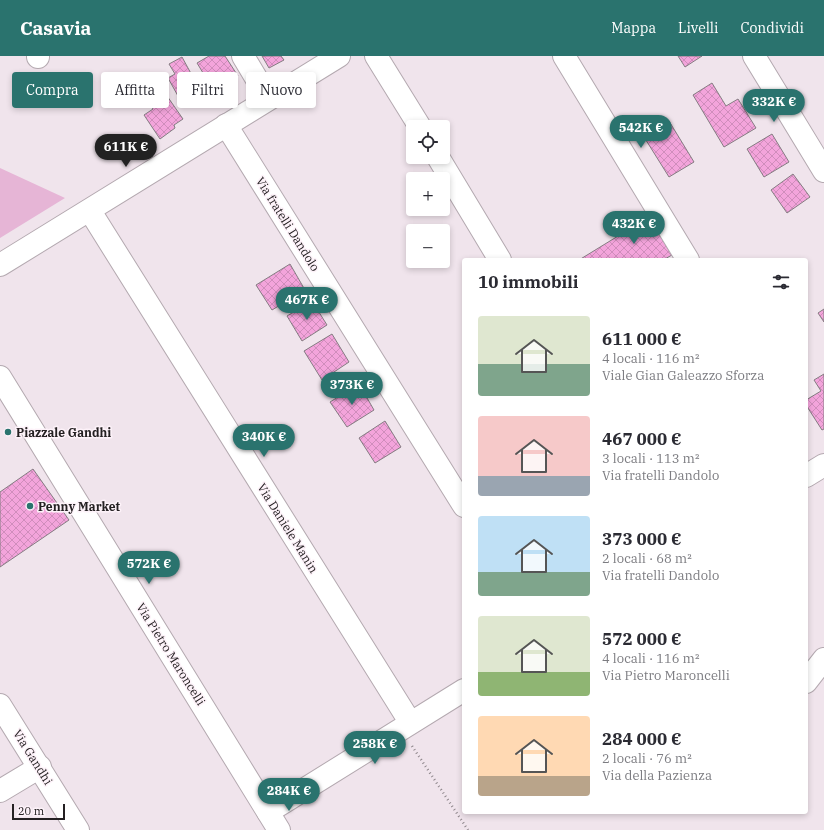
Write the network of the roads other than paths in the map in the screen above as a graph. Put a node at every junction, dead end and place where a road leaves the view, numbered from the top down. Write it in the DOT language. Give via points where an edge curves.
graph roads {
  1 [pos="243,56"];
  2 [pos="338,56"];
  3 [pos="376,56"];
  4 [pos="564,56"];
  5 [pos="754,56"];
  6 [pos="253,72"];
  7 [pos="311,72"];
  8 [pos="252,108"];
  9 [pos="416,120"];
  10 [pos="226,125"];
  11 [pos="442,164"];
  12 [pos="824,171"];
  13 [pos="90,211"];
  14 [pos="499,258"];
  15 [pos="687,258"];
  16 [pos="0,265"];
  17 [pos="0,377"];
  18 [pos="462,503"];
  19 [pos="824,659"];
  20 [pos="808,679"];
  21 [pos="462,691"];
  22 [pos="0,705"];
  23 [pos="405,725"];
  24 [pos="40,767"];
  25 [pos="0,791"];
  26 [pos="268,812"];
  27 [pos="78,830"];
  28 [pos="280,830"];
  1 -- 6 [label="street"];
  2 -- 7 [label="street"];
  3 -- 9 [label="street"];
  4 -- 15 [label="street"];
  5 -- 12 [label="street"];
  8 -- 10 [label="street"];
  10 -- 13 [label="street"];
  10 -- 18 [label="street, Via fratelli Dandolo"];
  11 -- 14 [label="street"];
  13 -- 16 [label="street"];
  13 -- 23 [label="street, Via Daniele Manin"];
  17 -- 26 [label="street, Via Pietro Maroncelli"];
  19 -- 20 [label="street"];
  21 -- 23 [label="street"];
  22 -- 24 [label="street, Via Gandhi"];
  23 -- 26 [label="street"];
  24 -- 25 [label="street"];
  24 -- 27 [label="street, Via Gandhi"];
  26 -- 28 [label="street, Via Pietro Maroncelli"];
}
